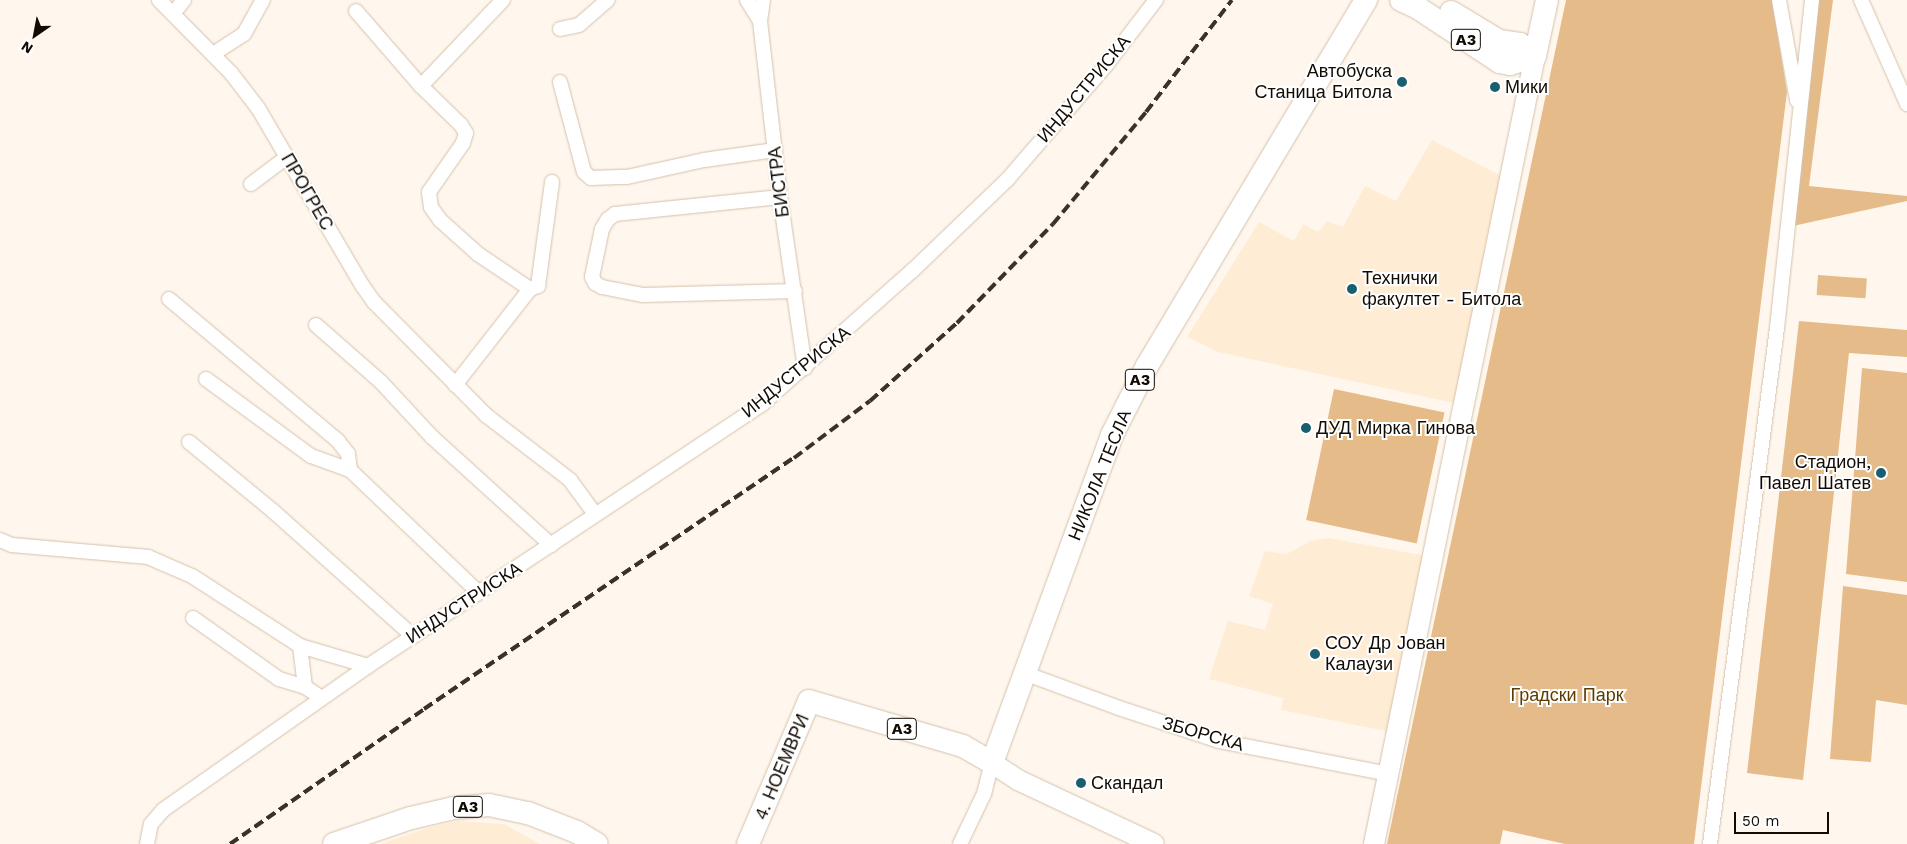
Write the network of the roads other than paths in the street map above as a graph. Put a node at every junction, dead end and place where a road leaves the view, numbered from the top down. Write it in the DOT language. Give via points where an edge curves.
graph roads {
  1 [pos="158,0"];
  2 [pos="184,0"];
  3 [pos="263,0"];
  4 [pos="503,0"];
  5 [pos="608,0"];
  6 [pos="746,0"];
  7 [pos="762,0"];
  8 [pos="1156,0"];
  9 [pos="1366,0"];
  10 [pos="1380,0"];
  11 [pos="1401,0"];
  12 [pos="1432,0"];
  13 [pos="1547,0"];
  14 [pos="1779,0"];
  15 [pos="1812,0"];
  16 [pos="1860,0"];
  17 [pos="356,11"];
  18 [pos="173,14"];
  19 [pos="760,21"];
  20 [pos="1350,26"];
  21 [pos="560,29"];
  22 [pos="213,54"];
  23 [pos="1534,56"];
  24 [pos="560,82"];
  25 [pos="421,86"];
  26 [pos="1907,104"];
  27 [pos="1800,116"];
  28 [pos="775,150"];
  29 [pos="287,157"];
  30 [pos="552,182"];
  31 [pos="251,184"];
  32 [pos="780,197"];
  33 [pos="530,289"];
  34 [pos="795,291"];
  35 [pos="170,299"];
  36 [pos="316,325"];
  37 [pos="805,368"];
  38 [pos="206,379"];
  39 [pos="454,384"];
  40 [pos="189,442"];
  41 [pos="350,470"];
  42 [pos="595,514"];
  43 [pos="0,540"];
  44 [pos="551,545"];
  45 [pos="479,593"];
  46 [pos="193,618"];
  47 [pos="413,636"];
  48 [pos="300,646"];
  49 [pos="368,666"];
  50 [pos="1024,672"];
  51 [pos="305,687"];
  52 [pos="322,698"];
  53 [pos="992,763"];
  54 [pos="1388,774"];
  55 [pos="147,844"];
  56 [pos="334,844"];
  57 [pos="597,844"];
  58 [pos="748,844"];
  59 [pos="960,844"];
  60 [pos="1154,844"];
  61 [pos="1374,844"];
  62 [pos="1710,844"];
  1 -- 18 [label="street, ПРОГРЕС"];
  2 -- 18 [label="street"];
  3 -- 22 [label="street" via="244,34"];
  4 -- 25 [label="street"];
  5 -- 21 [label="street" via="579,25"];
  6 -- 19 [label="street, БИСТРА"];
  7 -- 19 [label="street"];
  8 -- 37 [label="street, ИНДУСТРИСКА" via="1107,64 1007,180 912,272"];
  9 -- 20 [label="main road, НИКОЛА ТЕСЛА / A3"];
  10 -- 20 [label="main road, НИКОЛА ТЕСЛА / A3"];
  11 -- 23 [label="main road, A3" via="1500,62 1510,64"];
  12 -- 23 [label="main road, A3" via="1500,41 1520,44"];
  13 -- 23 [label="main road"];
  14 -- 27 [label="street"];
  15 -- 27 [label="street"];
  16 -- 26 [label="street"];
  17 -- 25 [label="street"];
  18 -- 22 [label="street, ПРОГРЕС"];
  19 -- 28 [label="street, БИСТРА"];
  20 -- 50 [label="main road, НИКОЛА ТЕСЛА / A3" via="1147,366 1112,435"];
  22 -- 29 [label="street, ПРОГРЕС" via="258,108"];
  23 -- 54 [label="street"];
  24 -- 28 [label="street" via="584,172 591,178 627,177 704,160"];
  25 -- 33 [label="street" via="466,133 463,143 429,192 431,207 440,220 478,254"];
  27 -- 62 [label="street" via="1777,328"];
  28 -- 32 [label="street, БИСТРА"];
  29 -- 31 [label="street"];
  29 -- 39 [label="street, ПРОГРЕС" via="374,302"];
  30 -- 33 [label="street" via="538,286"];
  32 -- 34 [label="street, БИСТРА"];
  32 -- 34 [label="street" via="615,214 602,229 592,277 594,283 602,287 642,295"];
  33 -- 39 [label="street"];
  34 -- 37 [label="street, БИСТРА"];
  35 -- 41 [label="street" via="338,441 348,454"];
  36 -- 44 [label="street" via="381,382 432,437"];
  37 -- 42 [label="street, ИНДУСТРИСКА" via="762,404"];
  38 -- 41 [label="street" via="311,456"];
  39 -- 42 [label="street, ПРОГРЕС" via="487,416 570,480"];
  40 -- 47 [label="street" via="273,511"];
  41 -- 45 [label="street"];
  42 -- 44 [label="street, ИНДУСТРИСКА"];
  43 -- 48 [label="street" via="12,545 148,557 192,576"];
  44 -- 45 [label="street, ИНДУСТРИСКА"];
  45 -- 47 [label="street, ИНДУСТРИСКА"];
  46 -- 51 [label="street" via="279,679"];
  47 -- 49 [label="street, ИНДУСТРИСКА"];
  48 -- 49 [label="street"];
  48 -- 51 [label="street"];
  49 -- 52 [label="street, ИНДУСТРИСКА"];
  50 -- 53 [label="main road, НИКОЛА ТЕСЛА / A3"];
  50 -- 54 [label="street, ЗБОРСКА" via="1219,741"];
  51 -- 52 [label="street"];
  52 -- 55 [label="street, ИНДУСТРИСКА" via="163,810 151,824"];
  53 -- 58 [label="main road, 4. НОЕМВРИ / A3" via="963,746 810,701"];
  53 -- 59 [label="street, НИКОЛА ТЕСЛА" via="984,794"];
  53 -- 60 [label="street" via="1018,780"];
  54 -- 61 [label="street"];
  56 -- 57 [label="main road, A3" via="411,818 454,808 489,805 528,813 577,832"];
}
